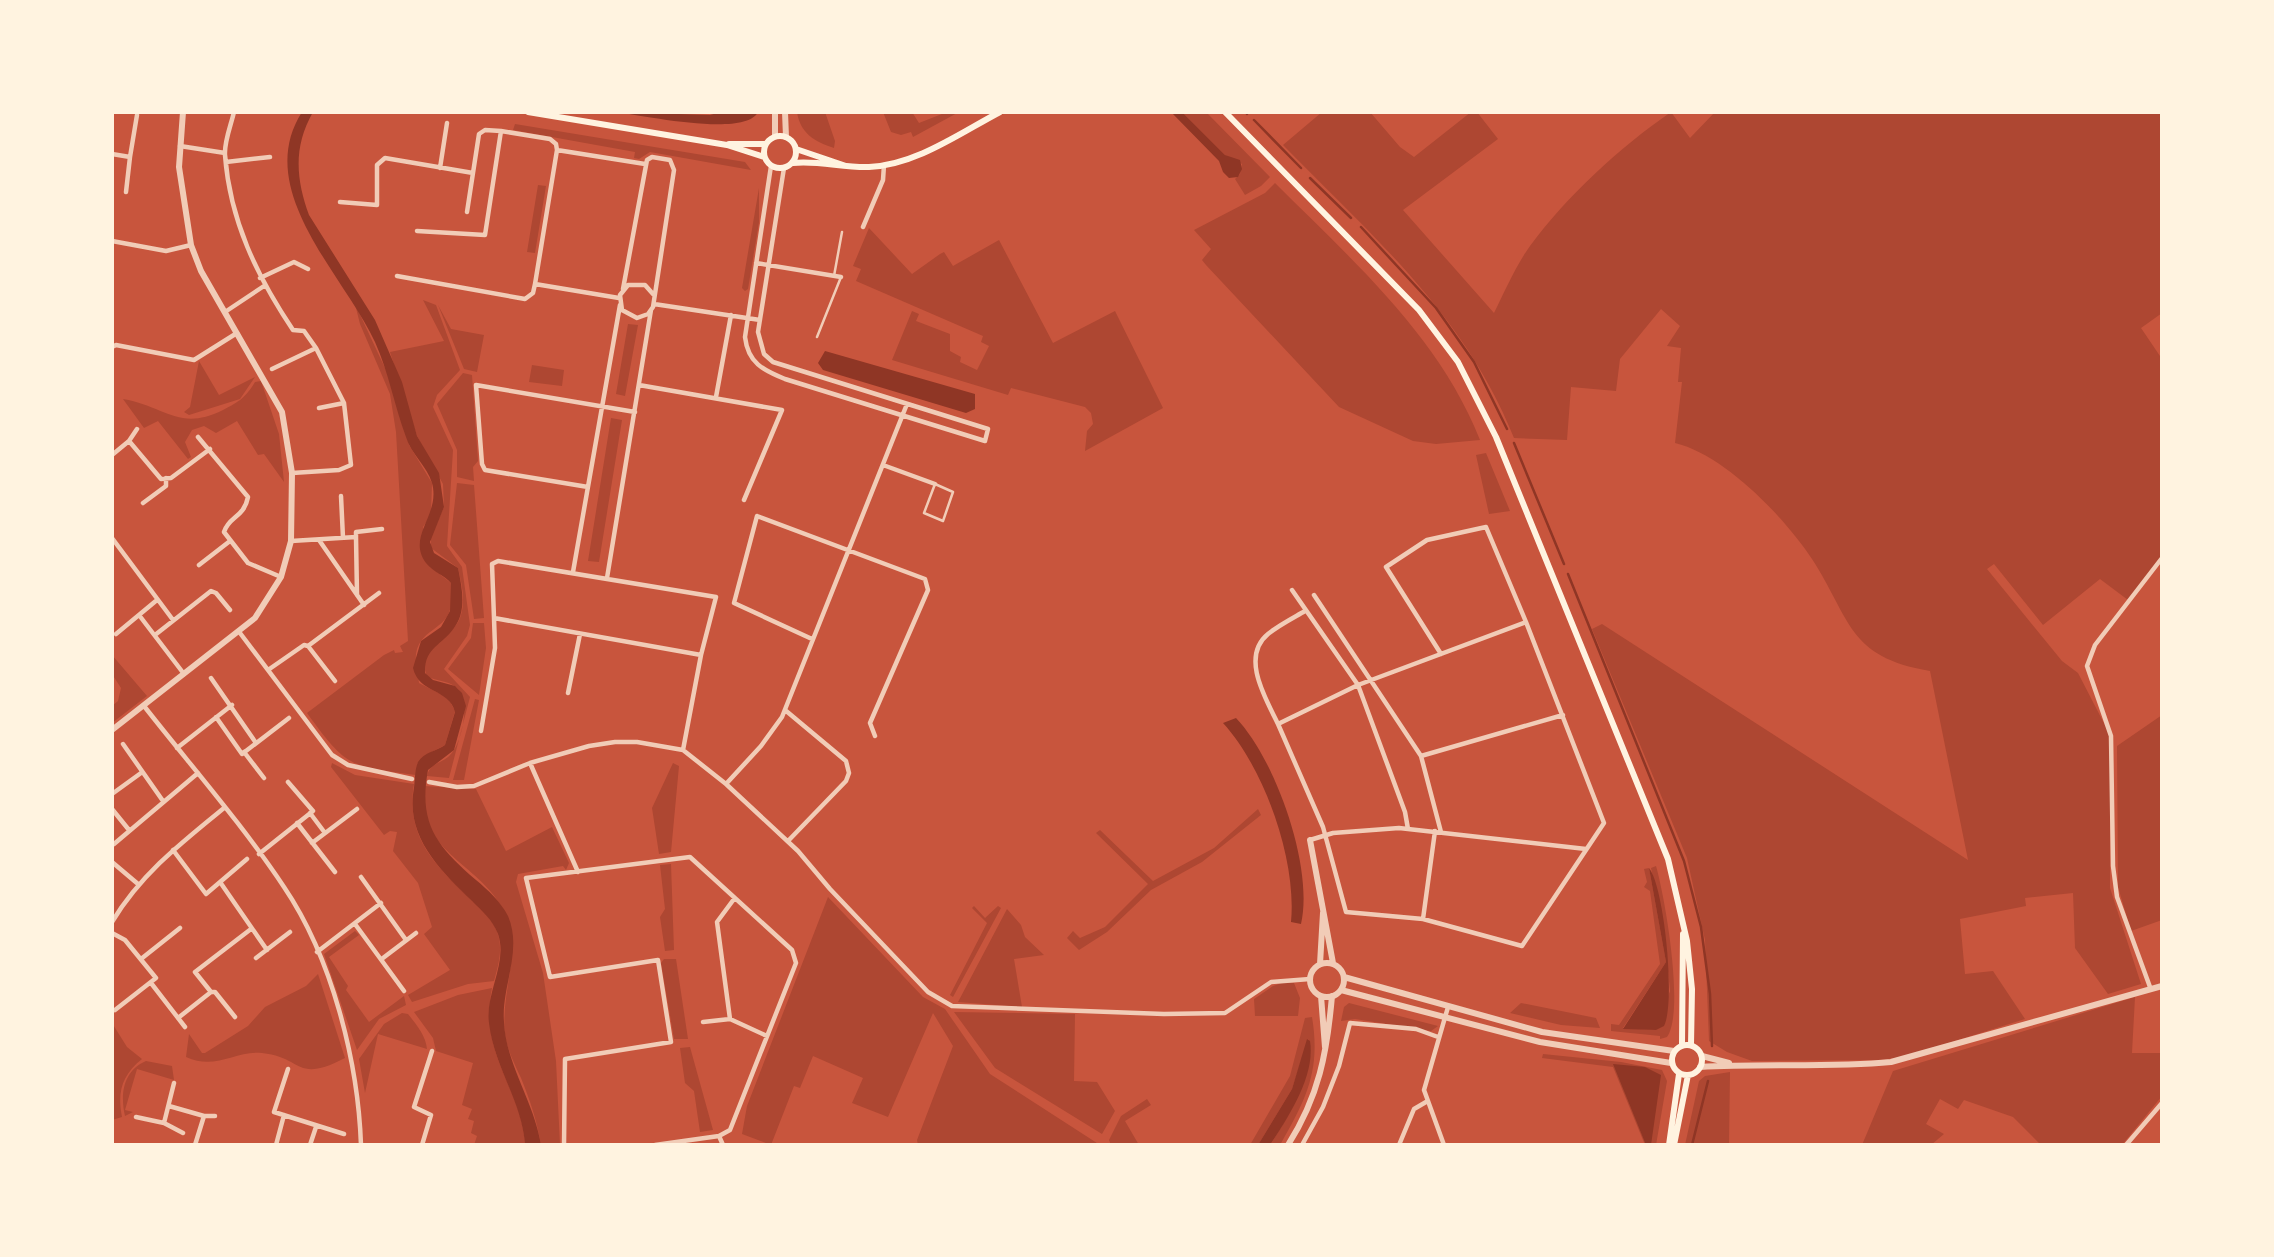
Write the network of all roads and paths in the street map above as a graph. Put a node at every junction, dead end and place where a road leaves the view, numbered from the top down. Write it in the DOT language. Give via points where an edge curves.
graph roads {
  1 [pos="183,112"];
  2 [pos="234,112"];
  3 [pos="528,112"];
  4 [pos="775,112"];
  5 [pos="785,112"];
  6 [pos="1000,112"];
  7 [pos="1225,112"];
  8 [pos="138,115"];
  9 [pos="447,123"];
  10 [pos="500,131"];
  11 [pos="775,136"];
  12 [pos="786,137"];
  13 [pos="766,144"];
  14 [pos="180,145"];
  15 [pos="727,145"];
  16 [pos="796,149"];
  17 [pos="557,150"];
  18 [pos="225,153"];
  19 [pos="112,154"];
  20 [pos="130,157"];
  21 [pos="270,157"];
  22 [pos="764,157"];
  23 [pos="226,162"];
  24 [pos="793,163"];
  25 [pos="645,164"];
  26 [pos="884,165"];
  27 [pos="771,166"];
  28 [pos="848,166"];
  29 [pos="440,168"];
  30 [pos="784,168"];
  31 [pos="473,173"];
  32 [pos="126,191"];
  33 [pos="340,202"];
  34 [pos="467,212"];
  35 [pos="863,227"];
  36 [pos="417,231"];
  37 [pos="842,232"];
  38 [pos="112,241"];
  39 [pos="191,244"];
  40 [pos="756,263"];
  41 [pos="767,265"];
  42 [pos="308,269"];
  43 [pos="397,276"];
  44 [pos="834,276"];
  45 [pos="841,277"];
  46 [pos="260,278"];
  47 [pos="535,284"];
  48 [pos="264,286"];
  49 [pos="623,289"];
  50 [pos="653,293"];
  51 [pos="620,301"];
  52 [pos="653,307"];
  53 [pos="225,312"];
  54 [pos="731,315"];
  55 [pos="748,318"];
  56 [pos="760,320"];
  57 [pos="237,333"];
  58 [pos="817,337"];
  59 [pos="112,347"];
  60 [pos="316,348"];
  61 [pos="272,369"];
  62 [pos="639,385"];
  63 [pos="716,397"];
  64 [pos="344,403"];
  65 [pos="906,404"];
  66 [pos="603,406"];
  67 [pos="319,408"];
  68 [pos="635,412"];
  69 [pos="903,415"];
  70 [pos="137,429"];
  71 [pos="198,438"];
  72 [pos="129,441"];
  73 [pos="210,449"];
  74 [pos="112,454"];
  75 [pos="883,465"];
  76 [pos="292,474"];
  77 [pos="166,478"];
  78 [pos="934,484"];
  79 [pos="588,487"];
  80 [pos="341,496"];
  81 [pos="744,500"];
  82 [pos="143,503"];
  83 [pos="382,529"];
  84 [pos="356,537"];
  85 [pos="112,538"];
  86 [pos="343,538"];
  87 [pos="319,540"];
  88 [pos="230,541"];
  89 [pos="291,541"];
  90 [pos="849,549"];
  91 [pos="2162,558"];
  92 [pos="199,565"];
  93 [pos="573,572"];
  94 [pos="281,578"];
  95 [pos="607,578"];
  96 [pos="1292,590"];
  97 [pos="379,593"];
  98 [pos="357,595"];
  99 [pos="1314,595"];
  100 [pos="157,600"];
  101 [pos="364,606"];
  102 [pos="230,610"];
  103 [pos="1306,611"];
  104 [pos="139,615"];
  105 [pos="494,618"];
  106 [pos="173,620"];
  107 [pos="1526,622"];
  108 [pos="240,633"];
  109 [pos="116,634"];
  110 [pos="580,634"];
  111 [pos="155,635"];
  112 [pos="812,639"];
  113 [pos="308,646"];
  114 [pos="1441,654"];
  115 [pos="701,655"];
  116 [pos="268,670"];
  117 [pos="184,675"];
  118 [pos="211,678"];
  119 [pos="1371,680"];
  120 [pos="335,681"];
  121 [pos="1358,685"];
  122 [pos="568,693"];
  123 [pos="232,705"];
  124 [pos="144,706"];
  125 [pos="785,710"];
  126 [pos="1563,715"];
  127 [pos="216,718"];
  128 [pos="289,718"];
  129 [pos="1278,724"];
  130 [pos="112,730"];
  131 [pos="481,731"];
  132 [pos="875,736"];
  133 [pos="256,743"];
  134 [pos="123,744"];
  135 [pos="177,748"];
  136 [pos="683,750"];
  137 [pos="244,752"];
  138 [pos="1421,756"];
  139 [pos="530,764"];
  140 [pos="141,773"];
  141 [pos="198,774"];
  142 [pos="264,778"];
  143 [pos="412,779"];
  144 [pos="288,782"];
  145 [pos="429,782"];
  146 [pos="726,784"];
  147 [pos="112,794"];
  148 [pos="163,801"];
  149 [pos="112,808"];
  150 [pos="224,808"];
  151 [pos="357,809"];
  152 [pos="310,813"];
  153 [pos="297,823"];
  154 [pos="1408,829"];
  155 [pos="129,830"];
  156 [pos="1438,831"];
  157 [pos="325,833"];
  158 [pos="1326,835"];
  159 [pos="1310,840"];
  160 [pos="788,841"];
  161 [pos="312,842"];
  162 [pos="114,844"];
  163 [pos="1586,849"];
  164 [pos="173,850"];
  165 [pos="259,854"];
  166 [pos="247,859"];
  167 [pos="112,862"];
  168 [pos="335,872"];
  169 [pos="578,872"];
  170 [pos="361,877"];
  171 [pos="220,882"];
  172 [pos="138,884"];
  173 [pos="734,899"];
  174 [pos="381,904"];
  175 [pos="1324,911"];
  176 [pos="1423,919"];
  177 [pos="112,922"];
  178 [pos="355,924"];
  179 [pos="1684,925"];
  180 [pos="180,928"];
  181 [pos="251,929"];
  182 [pos="290,932"];
  183 [pos="112,933"];
  184 [pos="416,933"];
  185 [pos="406,940"];
  186 [pos="267,950"];
  187 [pos="317,952"];
  188 [pos="256,958"];
  189 [pos="383,958"];
  190 [pos="141,959"];
  191 [pos="1332,963"];
  192 [pos="1320,964"];
  193 [pos="1344,977"];
  194 [pos="1310,979"];
  195 [pos="151,983"];
  196 [pos="2162,986"];
  197 [pos="2150,987"];
  198 [pos="1341,990"];
  199 [pos="404,991"];
  200 [pos="211,992"];
  201 [pos="1321,996"];
  202 [pos="1332,996"];
  203 [pos="1448,1007"];
  204 [pos="115,1010"];
  205 [pos="178,1017"];
  206 [pos="235,1017"];
  207 [pos="1445,1018"];
  208 [pos="730,1019"];
  209 [pos="703,1022"];
  210 [pos="185,1027"];
  211 [pos="767,1036"];
  212 [pos="1438,1037"];
  213 [pos="1682,1045"];
  214 [pos="1691,1045"];
  215 [pos="1674,1051"];
  216 [pos="432,1052"];
  217 [pos="1326,1053"];
  218 [pos="1702,1056"];
  219 [pos="1671,1063"];
  220 [pos="1731,1064"];
  221 [pos="1700,1067"];
  222 [pos="288,1069"];
  223 [pos="1679,1074"];
  224 [pos="1688,1075"];
  225 [pos="174,1083"];
  226 [pos="1426,1102"];
  227 [pos="2162,1103"];
  228 [pos="169,1106"];
  229 [pos="284,1115"];
  230 [pos="204,1116"];
  231 [pos="215,1116"];
  232 [pos="136,1117"];
  233 [pos="164,1123"];
  234 [pos="316,1127"];
  235 [pos="183,1133"];
  236 [pos="344,1135"];
  237 [pos="719,1136"];
  238 [pos="195,1145"];
  239 [pos="276,1145"];
  240 [pos="310,1145"];
  241 [pos="361,1145"];
  242 [pos="422,1145"];
  243 [pos="564,1145"];
  244 [pos="657,1145"];
  245 [pos="723,1145"];
  246 [pos="1288,1145"];
  247 [pos="1302,1145"];
  248 [pos="1399,1145"];
  249 [pos="1444,1145"];
  250 [pos="1672,1145"];
  251 [pos="2126,1145"];
  1 -- 14 [label="street"];
  2 -- 18 [label="street"];
  3 -- 15 [label="main road"];
  4 -- 11 [label="street"];
  5 -- 12 [label="street"];
  6 -- 26 [label="main road" via="917,155"];
  7 -- 179 [label="main road" via="1419,310 1458,362 1496,436 1651,816 1668,859"];
  8 -- 20 [label="street"];
  9 -- 29 [label="street"];
  10 -- 17 [label="street" via="550,139"];
  10 -- 31 [label="street" via="479,134"];
  10 -- 36 [label="street" via="485,235"];
  11 -- 12 [label="main road"];
  11 -- 13 [label="main road"];
  12 -- 16 [label="main road"];
  13 -- 15 [label="main road"];
  13 -- 22 [label="main road"];
  14 -- 18 [label="street"];
  14 -- 39 [label="street" via="182,198"];
  15 -- 22 [label="main road"];
  16 -- 24 [label="main road"];
  16 -- 28 [label="main road"];
  17 -- 25 [label="street"];
  17 -- 47 [label="street"];
  18 -- 23 [label="street"];
  19 -- 20 [label="street"];
  20 -- 32 [label="street"];
  21 -- 23 [label="street"];
  22 -- 27 [label="main road"];
  23 -- 46 [label="street" via="236,221"];
  24 -- 28 [label="main road"];
  24 -- 30 [label="main road"];
  25 -- 49 [label="street"];
  25 -- 50 [label="street" via="652,157 670,160 674,170"];
  26 -- 28 [label="main road"];
  26 -- 35 [label="street" via="883,180"];
  27 -- 30 [label="main road"];
  27 -- 40 [label="street"];
  29 -- 31 [label="street"];
  29 -- 33 [label="street" via="385,158 377,165 377,205"];
  30 -- 41 [label="street"];
  31 -- 34 [label="street"];
  37 -- 44 [label="lane"];
  38 -- 39 [label="street" via="166,251"];
  39 -- 53 [label="street"];
  40 -- 41 [label="street"];
  40 -- 55 [label="street"];
  41 -- 44 [label="street"];
  41 -- 56 [label="street"];
  42 -- 46 [label="street" via="294,262"];
  43 -- 47 [label="street" via="525,299"];
  44 -- 45 [label="street"];
  45 -- 58 [label="lane"];
  46 -- 48 [label="street"];
  47 -- 51 [label="street"];
  48 -- 53 [label="street"];
  48 -- 60 [label="street" via="293,330 308,334"];
  49 -- 50 [label="street" via="639,283"];
  49 -- 51 [label="street"];
  50 -- 52 [label="street"];
  51 -- 52 [label="street" via="626,314 637,318"];
  51 -- 66 [label="street"];
  52 -- 54 [label="street"];
  52 -- 62 [label="street"];
  53 -- 57 [label="street"];
  54 -- 55 [label="street"];
  54 -- 63 [label="street"];
  55 -- 56 [label="street"];
  55 -- 69 [label="street" via="747,348 757,366"];
  56 -- 65 [label="street" via="758,341 774,362"];
  57 -- 59 [label="street" via="194,360"];
  57 -- 76 [label="street" via="282,412"];
  60 -- 61 [label="street"];
  60 -- 64 [label="street"];
  62 -- 63 [label="street"];
  62 -- 68 [label="street"];
  63 -- 81 [label="street" via="782,410"];
  64 -- 67 [label="street"];
  64 -- 76 [label="street" via="351,465"];
  65 -- 69 [label="street"];
  65 -- 69 [label="street" via="988,429 985,441"];
  66 -- 68 [label="street"];
  66 -- 79 [label="street"];
  66 -- 79 [label="street" via="476,385 485,470"];
  68 -- 95 [label="street"];
  69 -- 75 [label="street"];
  70 -- 72 [label="street"];
  71 -- 73 [label="street"];
  72 -- 74 [label="street"];
  72 -- 77 [label="street" via="161,479"];
  73 -- 77 [label="street"];
  73 -- 88 [label="street" via="248,498 246,510 225,527"];
  75 -- 78 [label="street"];
  75 -- 90 [label="street"];
  76 -- 89 [label="street"];
  77 -- 82 [label="street" via="166,486"];
  78 -- 78 [label="lane" via="953,492 943,521 923,513"];
  79 -- 93 [label="street"];
  80 -- 86 [label="street"];
  83 -- 84 [label="street" via="356,531"];
  84 -- 86 [label="street"];
  84 -- 98 [label="street"];
  85 -- 100 [label="street"];
  86 -- 87 [label="street"];
  87 -- 89 [label="street"];
  87 -- 98 [label="street"];
  88 -- 92 [label="street"];
  88 -- 94 [label="street" via="248,562"];
  89 -- 94 [label="street"];
  90 -- 112 [label="street"];
  90 -- 112 [label="street" via="757,516 734,603"];
  90 -- 132 [label="street" via="925,579 928,585 870,723"];
  91 -- 197 [label="street" via="2095,645 2087,666 2111,736 2117,897"];
  93 -- 95 [label="street"];
  93 -- 105 [label="street" via="498,561 492,564"];
  94 -- 108 [label="street"];
  95 -- 115 [label="street" via="716,597"];
  96 -- 103 [label="street"];
  97 -- 101 [label="street"];
  98 -- 101 [label="street"];
  99 -- 119 [label="street"];
  100 -- 104 [label="street"];
  100 -- 106 [label="street"];
  101 -- 113 [label="street"];
  102 -- 106 [label="street" via="211,591"];
  103 -- 121 [label="street"];
  103 -- 129 [label="street" via="1267,634 1255,654 1258,680"];
  104 -- 109 [label="street"];
  104 -- 111 [label="street"];
  105 -- 110 [label="street"];
  105 -- 131 [label="street" via="495,648"];
  106 -- 111 [label="street"];
  107 -- 114 [label="street"];
  107 -- 114 [label="street" via="1486,527 1427,540 1386,567"];
  107 -- 126 [label="street"];
  108 -- 116 [label="street"];
  108 -- 117 [label="street"];
  110 -- 115 [label="street"];
  110 -- 122 [label="street"];
  111 -- 117 [label="street"];
  112 -- 125 [label="street"];
  113 -- 116 [label="street"];
  113 -- 120 [label="street"];
  114 -- 119 [label="street"];
  115 -- 136 [label="street"];
  116 -- 143 [label="street" via="332,755 348,765"];
  117 -- 124 [label="street"];
  118 -- 123 [label="street"];
  119 -- 121 [label="street"];
  119 -- 138 [label="street"];
  121 -- 129 [label="street"];
  121 -- 154 [label="street"];
  123 -- 127 [label="street"];
  123 -- 133 [label="street"];
  124 -- 130 [label="street"];
  124 -- 135 [label="street"];
  125 -- 146 [label="street" via="761,746"];
  125 -- 160 [label="street" via="846,761 849,772"];
  126 -- 138 [label="street"];
  126 -- 163 [label="street" via="1604,823"];
  127 -- 135 [label="street"];
  127 -- 137 [label="street"];
  128 -- 133 [label="street"];
  129 -- 158 [label="street"];
  133 -- 137 [label="street"];
  134 -- 140 [label="street"];
  135 -- 141 [label="street"];
  136 -- 139 [label="street" via="615,742"];
  136 -- 146 [label="street"];
  137 -- 142 [label="street"];
  138 -- 156 [label="street"];
  139 -- 145 [label="street" via="474,786"];
  139 -- 169 [label="street"];
  140 -- 147 [label="street"];
  140 -- 148 [label="street"];
  141 -- 148 [label="street"];
  141 -- 150 [label="street"];
  144 -- 152 [label="street" via="313,811"];
  146 -- 160 [label="street"];
  148 -- 155 [label="street"];
  149 -- 155 [label="street"];
  150 -- 164 [label="street"];
  150 -- 165 [label="street"];
  151 -- 157 [label="street"];
  152 -- 153 [label="street"];
  152 -- 157 [label="street"];
  153 -- 161 [label="street"];
  153 -- 165 [label="street"];
  154 -- 156 [label="street"];
  154 -- 158 [label="street"];
  155 -- 162 [label="street"];
  156 -- 163 [label="street"];
  156 -- 176 [label="street"];
  157 -- 161 [label="street"];
  158 -- 159 [label="street"];
  158 -- 176 [label="street" via="1346,912"];
  159 -- 175 [label="street"];
  160 -- 194 [label="street" via="928,992 952,1006 1225,1013 1271,982"];
  161 -- 168 [label="street"];
  163 -- 176 [label="street" via="1522,946"];
  164 -- 171 [label="street" via="206,894"];
  164 -- 172 [label="street"];
  165 -- 187 [label="street" via="285,889"];
  166 -- 171 [label="street"];
  167 -- 172 [label="street"];
  169 -- 173 [label="street" via="690,857"];
  169 -- 243 [label="street" via="526,878 550,977 658,960 671,1042 565,1059"];
  170 -- 174 [label="street"];
  171 -- 181 [label="street"];
  172 -- 177 [label="street"];
  173 -- 208 [label="street" via="717,922"];
  173 -- 211 [label="street" via="796,955"];
  174 -- 178 [label="street"];
  174 -- 185 [label="street"];
  175 -- 191 [label="street"];
  175 -- 192 [label="street"];
  178 -- 187 [label="street"];
  178 -- 189 [label="street"];
  179 -- 213 [label="main road"];
  179 -- 214 [label="main road" via="1692,989"];
  180 -- 190 [label="street"];
  181 -- 186 [label="street"];
  181 -- 200 [label="street" via="195,972"];
  182 -- 186 [label="street"];
  183 -- 190 [label="street"];
  184 -- 185 [label="street"];
  185 -- 189 [label="street"];
  186 -- 188 [label="street"];
  187 -- 241 [label="street" via="353,1060"];
  189 -- 199 [label="street"];
  190 -- 195 [label="street" via="156,978"];
  191 -- 192 [label="street"];
  191 -- 193 [label="street"];
  192 -- 194 [label="street"];
  193 -- 198 [label="street"];
  193 -- 203 [label="street"];
  194 -- 201 [label="street" via="1312,989"];
  195 -- 204 [label="street"];
  195 -- 205 [label="street"];
  196 -- 197 [label="street"];
  197 -- 220 [label="street" via="1891,1062"];
  198 -- 202 [label="street"];
  198 -- 207 [label="street"];
  200 -- 205 [label="street"];
  200 -- 206 [label="street"];
  201 -- 202 [label="street"];
  201 -- 217 [label="street"];
  202 -- 217 [label="street"];
  203 -- 207 [label="street"];
  203 -- 215 [label="street" via="1562,1035"];
  205 -- 210 [label="street"];
  207 -- 212 [label="street"];
  207 -- 219 [label="street" via="1540,1042"];
  208 -- 209 [label="street"];
  208 -- 211 [label="street"];
  211 -- 237 [label="street" via="730,1130"];
  212 -- 226 [label="street" via="1424,1083"];
  212 -- 247 [label="street" via="1416,1029 1350,1023 1335,1076"];
  213 -- 214 [label="main road"];
  213 -- 215 [label="main road"];
  214 -- 218 [label="main road"];
  215 -- 219 [label="main road"];
  216 -- 242 [label="street" via="414,1107 430,1115"];
  217 -- 246 [label="street" via="1311,1102"];
  218 -- 220 [label="street"];
  218 -- 221 [label="main road"];
  219 -- 223 [label="main road"];
  220 -- 221 [label="street"];
  221 -- 224 [label="main road"];
  222 -- 229 [label="street" via="274,1112"];
  223 -- 224 [label="main road"];
  223 -- 250 [label="main road"];
  224 -- 250 [label="main road"];
  225 -- 228 [label="street"];
  226 -- 248 [label="street" via="1414,1109"];
  226 -- 249 [label="street"];
  227 -- 251 [label="street"];
  228 -- 230 [label="street"];
  228 -- 233 [label="street"];
  229 -- 234 [label="street"];
  229 -- 239 [label="street"];
  230 -- 231 [label="street"];
  230 -- 238 [label="street"];
  232 -- 233 [label="street"];
  233 -- 235 [label="street"];
  234 -- 236 [label="street"];
  234 -- 240 [label="street"];
  237 -- 244 [label="street"];
  237 -- 245 [label="street"];
}
